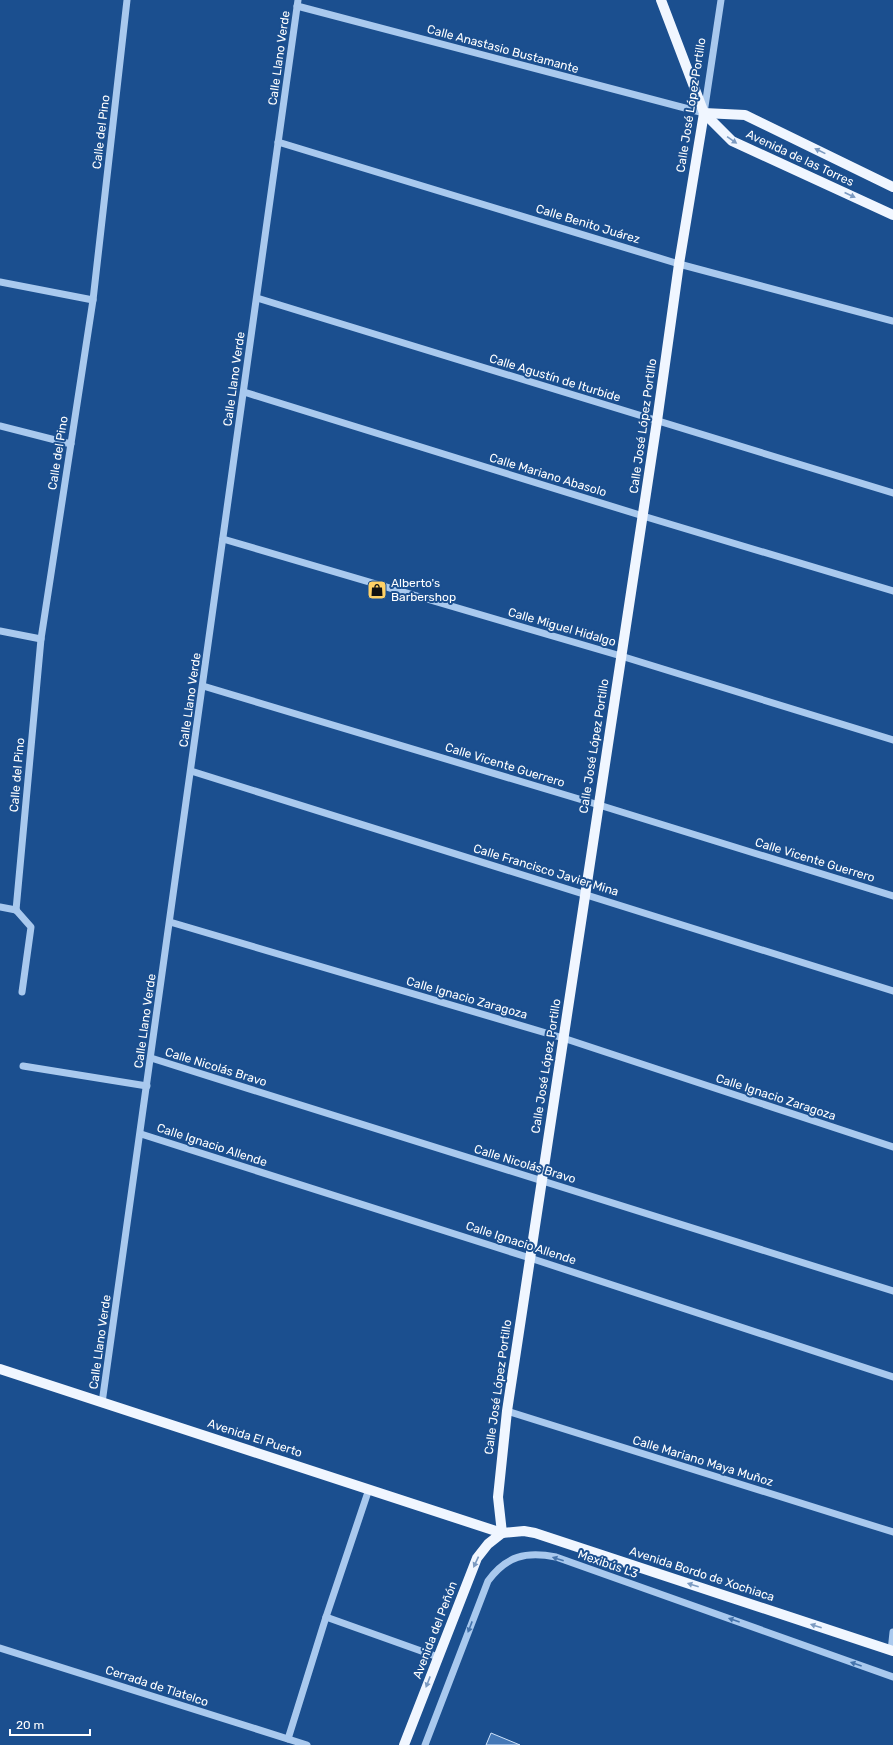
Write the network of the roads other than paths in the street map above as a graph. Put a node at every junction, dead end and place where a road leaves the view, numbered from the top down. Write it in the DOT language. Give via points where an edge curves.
graph roads {
  1 [pos="127,0"];
  2 [pos="661,0"];
  3 [pos="721,0"];
  4 [pos="297,3"];
  5 [pos="704,113"];
  6 [pos="278,142"];
  7 [pos="893,187"];
  8 [pos="893,215"];
  9 [pos="679,264"];
  10 [pos="0,282"];
  11 [pos="256,298"];
  12 [pos="93,300"];
  13 [pos="893,321"];
  14 [pos="244,392"];
  15 [pos="657,421"];
  16 [pos="0,426"];
  17 [pos="71,444"];
  18 [pos="893,493"];
  19 [pos="643,516"];
  20 [pos="223,539"];
  21 [pos="893,591"];
  22 [pos="0,631"];
  23 [pos="41,639"];
  24 [pos="621,656"];
  25 [pos="203,686"];
  26 [pos="893,740"];
  27 [pos="191,771"];
  28 [pos="599,805"];
  29 [pos="585,894"];
  30 [pos="893,896"];
  31 [pos="0,907"];
  32 [pos="16,910"];
  33 [pos="170,922"];
  34 [pos="893,991"];
  35 [pos="22,992"];
  36 [pos="563,1038"];
  37 [pos="151,1058"];
  38 [pos="23,1066"];
  39 [pos="147,1086"];
  40 [pos="141,1134"];
  41 [pos="893,1147"];
  42 [pos="542,1180"];
  43 [pos="530,1258"];
  44 [pos="893,1291"];
  45 [pos="0,1369"];
  46 [pos="893,1376"];
  47 [pos="102,1402"];
  48 [pos="507,1411"];
  49 [pos="369,1489"];
  50 [pos="893,1532"];
  51 [pos="502,1533"];
  52 [pos="326,1617"];
  53 [pos="893,1632"];
  54 [pos="0,1648"];
  55 [pos="892,1651"];
  56 [pos="438,1657"];
  57 [pos="893,1677"];
  58 [pos="288,1739"];
  59 [pos="307,1745"];
  60 [pos="404,1745"];
  61 [pos="425,1745"];
  1 -- 12 [label="street, Calle del Pino"];
  2 -- 5 [label="main road, Avenida de las Torres"];
  3 -- 5 [label="street, Calle José López Portillo"];
  4 -- 5 [label="street, Calle Anastasio Bustamante"];
  4 -- 6 [label="street, Calle Llano Verde"];
  7 -- 5 [label="main road, Avenida de las Torres, one-way" via="745,115"];
  5 -- 8 [label="main road, Avenida de las Torres, one-way" via="732,141"];
  5 -- 9 [label="main road, Calle José López Portillo"];
  6 -- 9 [label="street, Calle Benito Juárez"];
  6 -- 11 [label="street, Calle Llano Verde"];
  9 -- 13 [label="street, Calle Benito Juárez"];
  9 -- 15 [label="main road, Calle José López Portillo"];
  10 -- 12 [label="street"];
  11 -- 14 [label="street, Calle Llano Verde"];
  11 -- 15 [label="street, Calle Agustín de Iturbide"];
  12 -- 17 [label="street, Calle del Pino"];
  14 -- 19 [label="street, Calle Mariano Abasolo"];
  14 -- 20 [label="street, Calle Llano Verde"];
  15 -- 18 [label="street, Calle Agustín de Iturbide"];
  15 -- 19 [label="main road, Calle José López Portillo"];
  16 -- 17 [label="street"];
  17 -- 23 [label="street, Calle del Pino"];
  19 -- 21 [label="street, Calle Mariano Abasolo"];
  19 -- 24 [label="main road, Calle José López Portillo"];
  20 -- 24 [label="street, Calle Miguel Hidalgo"];
  20 -- 25 [label="street, Calle Llano Verde"];
  22 -- 23 [label="street"];
  23 -- 32 [label="street, Calle del Pino"];
  24 -- 26 [label="street, Calle Miguel Hidalgo"];
  24 -- 28 [label="main road, Calle José López Portillo"];
  25 -- 27 [label="street, Calle Llano Verde"];
  25 -- 28 [label="street, Calle Vicente Guerrero"];
  27 -- 29 [label="street, Calle Francisco Javier Mina"];
  27 -- 33 [label="street, Calle Llano Verde"];
  28 -- 29 [label="main road, Calle José López Portillo"];
  28 -- 30 [label="street, Calle Vicente Guerrero"];
  29 -- 34 [label="street, Calle Francisco Javier Mina"];
  29 -- 36 [label="main road, Calle José López Portillo"];
  31 -- 32 [label="street"];
  32 -- 35 [label="street" via="31,927"];
  33 -- 36 [label="street, Calle Ignacio Zaragoza"];
  33 -- 37 [label="street, Calle Llano Verde"];
  36 -- 41 [label="street, Calle Ignacio Zaragoza"];
  36 -- 42 [label="main road, Calle José López Portillo"];
  37 -- 39 [label="street, Calle Llano Verde"];
  37 -- 42 [label="street, Calle Nicolás Bravo"];
  38 -- 39 [label="street"];
  39 -- 40 [label="street, Calle Llano Verde"];
  40 -- 43 [label="street, Calle Ignacio Allende"];
  40 -- 47 [label="street, Calle Llano Verde"];
  42 -- 43 [label="main road, Calle José López Portillo"];
  42 -- 44 [label="street, Calle Nicolás Bravo"];
  43 -- 46 [label="street, Calle Ignacio Allende"];
  43 -- 48 [label="main road, Calle José López Portillo"];
  45 -- 47 [label="main road, Avenida El Puerto"];
  47 -- 49 [label="main road, Avenida El Puerto"];
  48 -- 50 [label="street, Calle Mariano Maya Muñoz"];
  48 -- 51 [label="main road, Calle José López Portillo" via="498,1497"];
  49 -- 51 [label="main road, Avenida El Puerto"];
  49 -- 52 [label="street"];
  55 -- 51 [label="main road, Avenida Bordo de Xochiaca, one-way" via="535,1533"];
  51 -- 56 [label="main road, Avenida del Peñón, one-way" via="488,1544 477,1558"];
  52 -- 56 [label="street"];
  52 -- 58 [label="street"];
  53 -- 55 [label="street"];
  54 -- 58 [label="street, Cerrada de Tlatelco"];
  56 -- 60 [label="main road, Avenida del Peñón, one-way"];
  57 -- 61 [label="street, Mexibús L3, one-way" via="556,1558 527,1554 503,1564 488,1581"];
  58 -- 59 [label="street, Cerrada de Tlatelco"];
}
